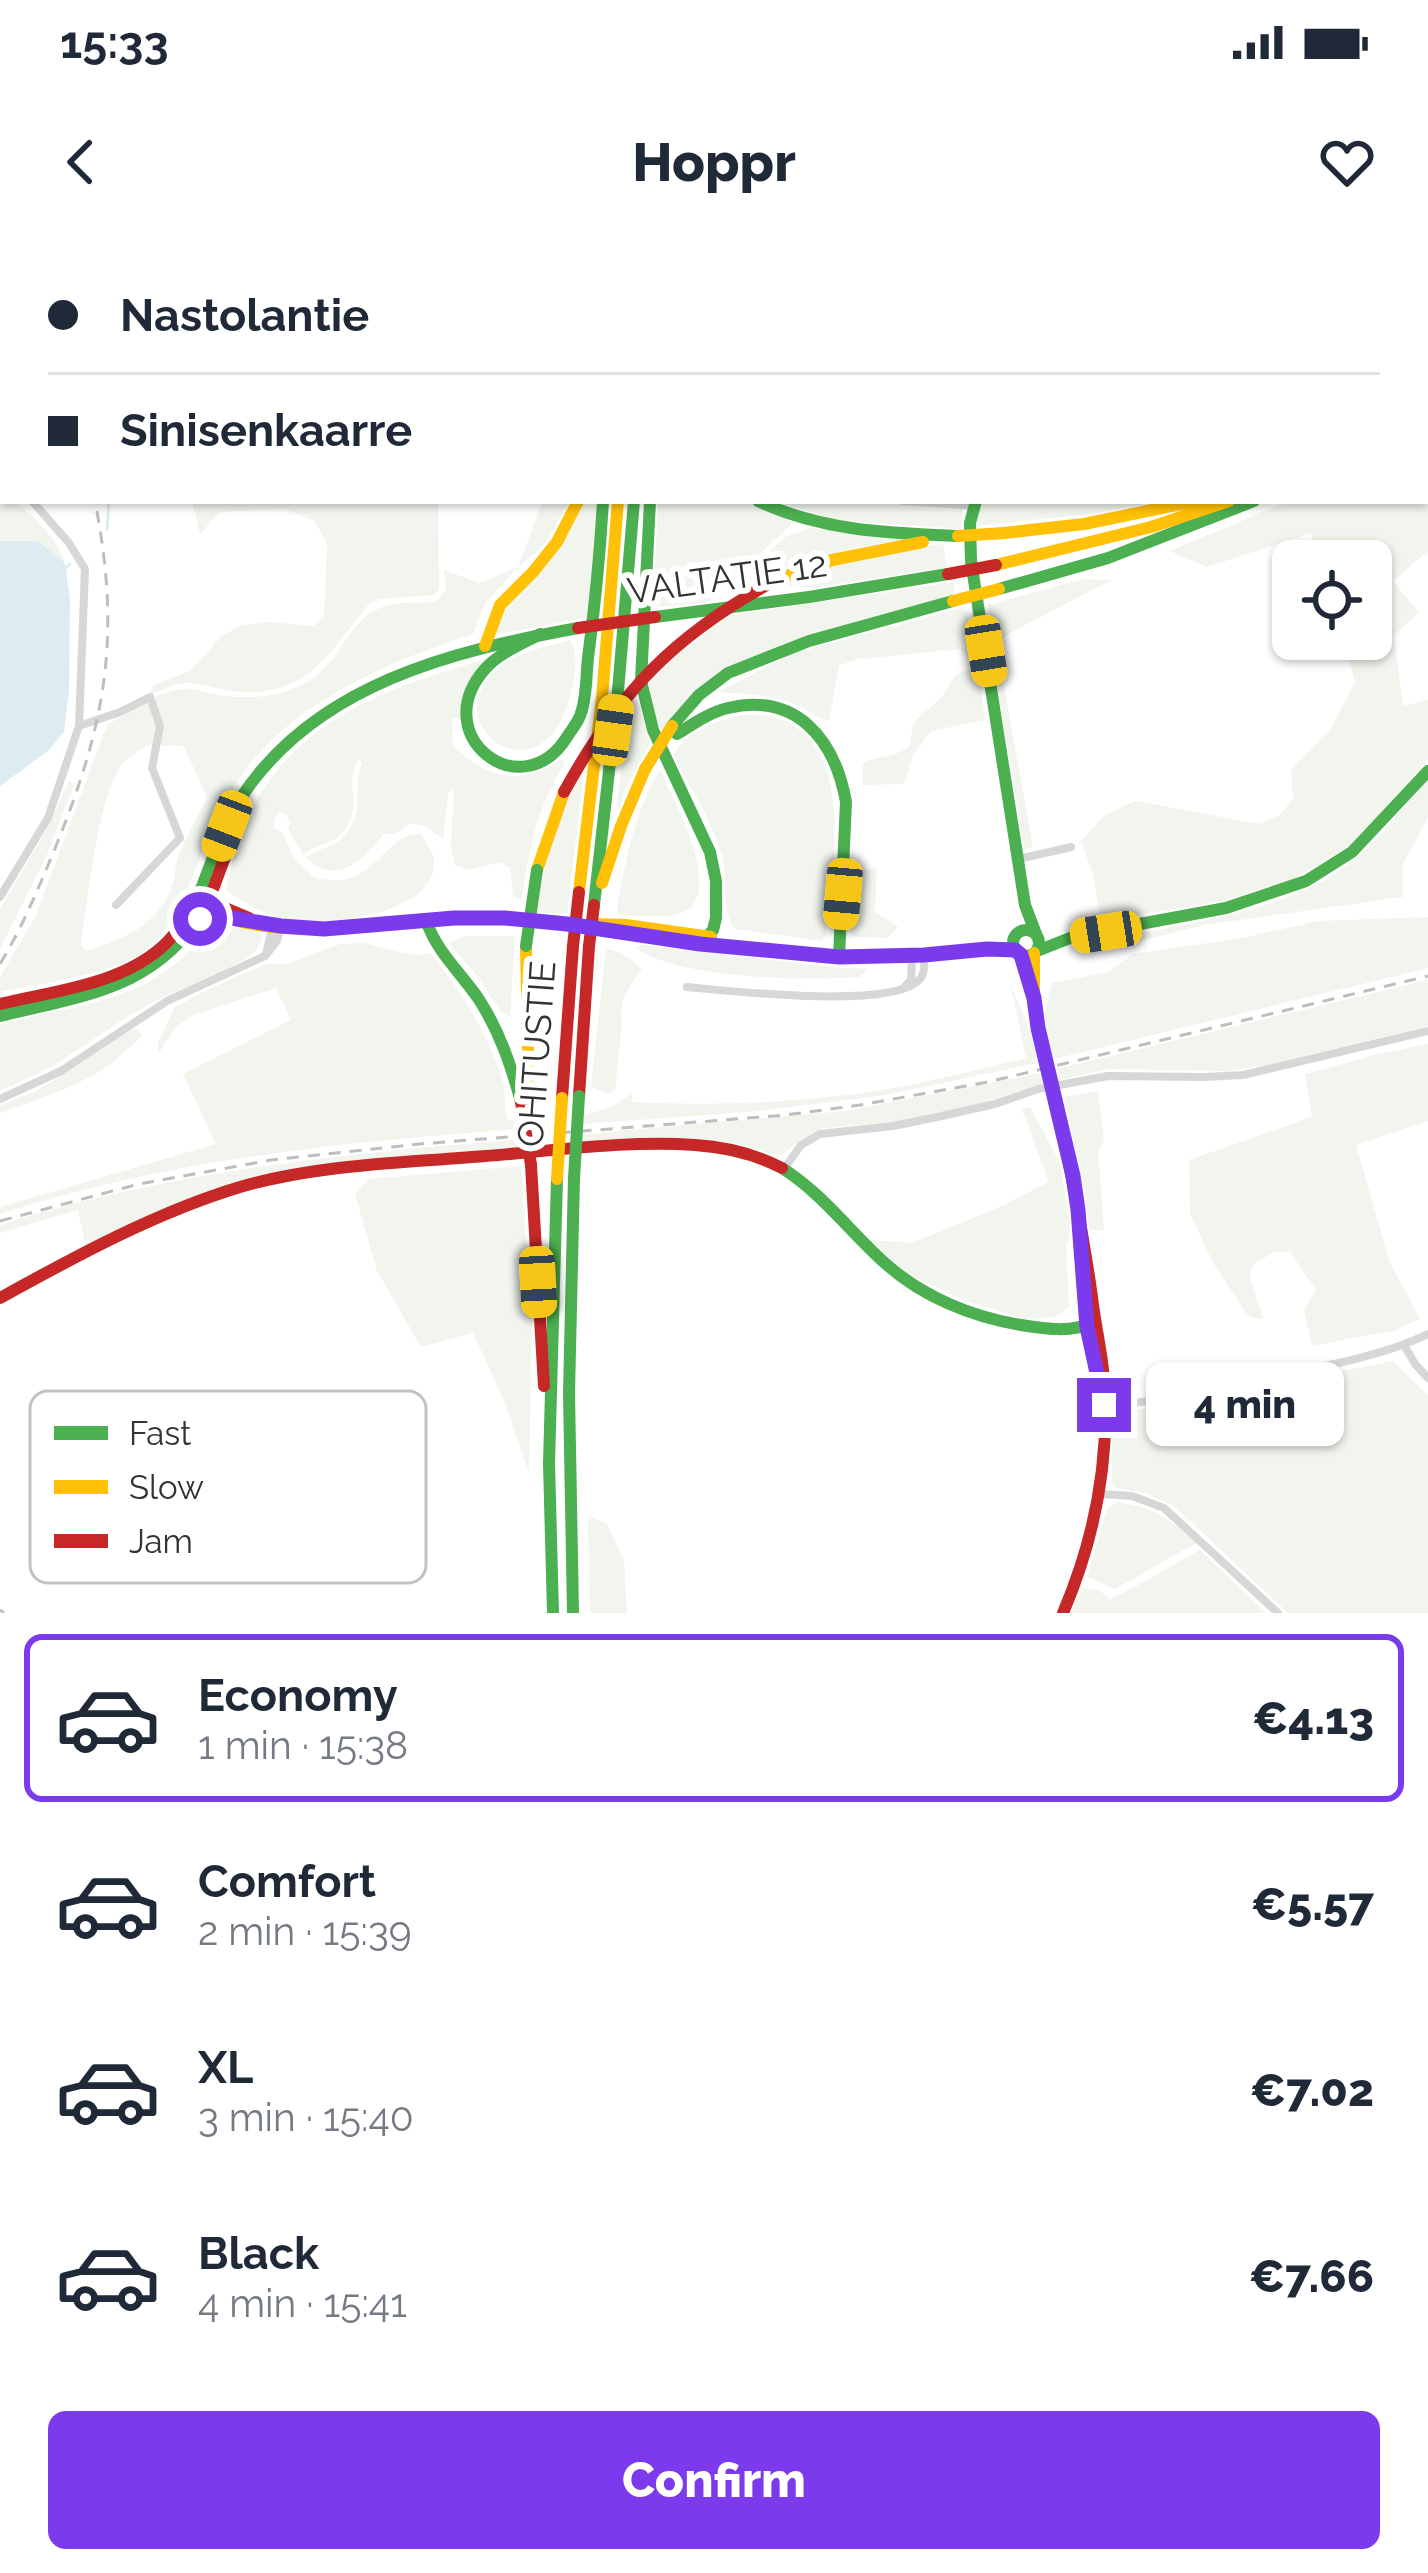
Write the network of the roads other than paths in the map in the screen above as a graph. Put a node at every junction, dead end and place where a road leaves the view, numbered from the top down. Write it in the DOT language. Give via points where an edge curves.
graph roads {
  1 [pos="35,504"];
  2 [pos="576,504"];
  3 [pos="603,504"];
  4 [pos="618,504"];
  5 [pos="634,504"];
  6 [pos="650,504"];
  7 [pos="764,504"];
  8 [pos="975,504"];
  9 [pos="1182,504"];
  10 [pos="1220,504"];
  11 [pos="1246,504"];
  12 [pos="958,536"];
  13 [pos="540,634"];
  14 [pos="485,646"];
  15 [pos="79,726"];
  16 [pos="675,730"];
  17 [pos="261,771"];
  18 [pos="1428,771"];
  19 [pos="1071,848"];
  20 [pos="1019,860"];
  21 [pos="0,898"];
  22 [pos="203,904"];
  23 [pos="116,905"];
  24 [pos="594,905"];
  25 [pos="1025,905"];
  26 [pos="426,920"];
  27 [pos="277,926"];
  28 [pos="1037,934"];
  29 [pos="1075,937"];
  30 [pos="704,940"];
  31 [pos="1023,946"];
  32 [pos="918,955"];
  33 [pos="839,957"];
  34 [pos="687,987"];
  35 [pos="1,1004"];
  36 [pos="0,1016"];
  37 [pos="1428,1031"];
  38 [pos="0,1099"];
  39 [pos="525,1102"];
  40 [pos="784,1169"];
  41 [pos="0,1298"];
  42 [pos="1089,1322"];
  43 [pos="1428,1334"];
  44 [pos="1404,1345"];
  45 [pos="1428,1378"];
  46 [pos="1104,1405"];
  47 [pos="549,1462"];
  48 [pos="1101,1494"];
  49 [pos="553,1613"];
  50 [pos="573,1613"];
  51 [pos="1063,1613"];
  52 [pos="1277,1613"];
  1 -- 15 [label="street" via="86,569"];
  2 -- 14 [label="main road" via="556,542 500,605"];
  3 -- 13 [label="main road" via="580,714 545,760 507,767 474,743 466,707 487,668"];
  4 -- 47 [label="main road, OHITUSTIE, bridge" via="562,1098"];
  5 -- 24 [label="main road, OHITUSTIE"];
  6 -- 30 [label="main road" via="641,681 653,730 710,852 716,919"];
  7 -- 12 [label="main road" via="843,528"];
  8 -- 20 [label="main road" via="968,546"];
  9 -- 12 [label="main road, bridge"];
  10 -- 13 [label="main road, VALTATIE 12, bridge" via="948,574"];
  11 -- 16 [label="main road, bridge" via="1108,558 746,664 699,695"];
  12 -- 39 [label="main road, bridge" via="873,550 776,580 699,626 636,682 563,792 537,870 526,946"];
  13 -- 14 [label="main road, VALTATIE 12"];
  14 -- 17 [label="main road, VALTATIE 12" via="340,704"];
  15 -- 21 [label="street" via="48,818"];
  15 -- 23 [label="street" via="150,697 160,726 152,768 180,838"];
  16 -- 24 [label="main road, bridge" via="646,770"];
  16 -- 33 [label="main road" via="734,706 769,706 802,719 829,746 846,802"];
  17 -- 22 [label="main road, VALTATIE 12"];
  17 -- 22 [label="main road, VALTATIE 12" via="239,801"];
  18 -- 29 [label="main road" via="1352,851 1314,876 1218,909"];
  19 -- 20 [label="street"];
  20 -- 25 [label="main road"];
  22 -- 27 [label="main road"];
  22 -- 35 [label="main road" via="140,963"];
  22 -- 36 [label="main road" via="196,927 140,975"];
  24 -- 50 [label="main road, OHITUSTIE, bridge" via="574,1178"];
  25 -- 28 [label="main road"];
  25 -- 31 [label="main road"];
  26 -- 27 [label="main road"];
  26 -- 30 [label="main road" via="505,918"];
  26 -- 39 [label="main road" via="495,1026"];
  27 -- 38 [label="street" via="265,956 167,1001 61,1071"];
  28 -- 29 [label="main road"];
  28 -- 31 [label="main road" via="1040,945"];
  29 -- 31 [label="main road"];
  30 -- 33 [label="main road"];
  31 -- 32 [label="main road"];
  31 -- 42 [label="main road, bridge" via="1078,1210"];
  32 -- 33 [label="main road"];
  32 -- 34 [label="street" via="904,987 863,995"];
  37 -- 40 [label="street" via="1244,1075 1108,1076 954,1114 820,1134"];
  39 -- 47 [label="main road, bridge"];
  40 -- 41 [label="main road" via="687,1145 500,1154 269,1180 120,1236"];
  40 -- 42 [label="main road" via="916,1286 1025,1326"];
  42 -- 46 [label="main road"];
  43 -- 44 [label="street"];
  44 -- 45 [label="street"];
  44 -- 46 [label="street" via="1221,1388"];
  46 -- 48 [label="main road"];
  47 -- 49 [label="main road, OHITUSTIE"];
  48 -- 51 [label="main road"];
  48 -- 52 [label="street" via="1164,1508"];
}
